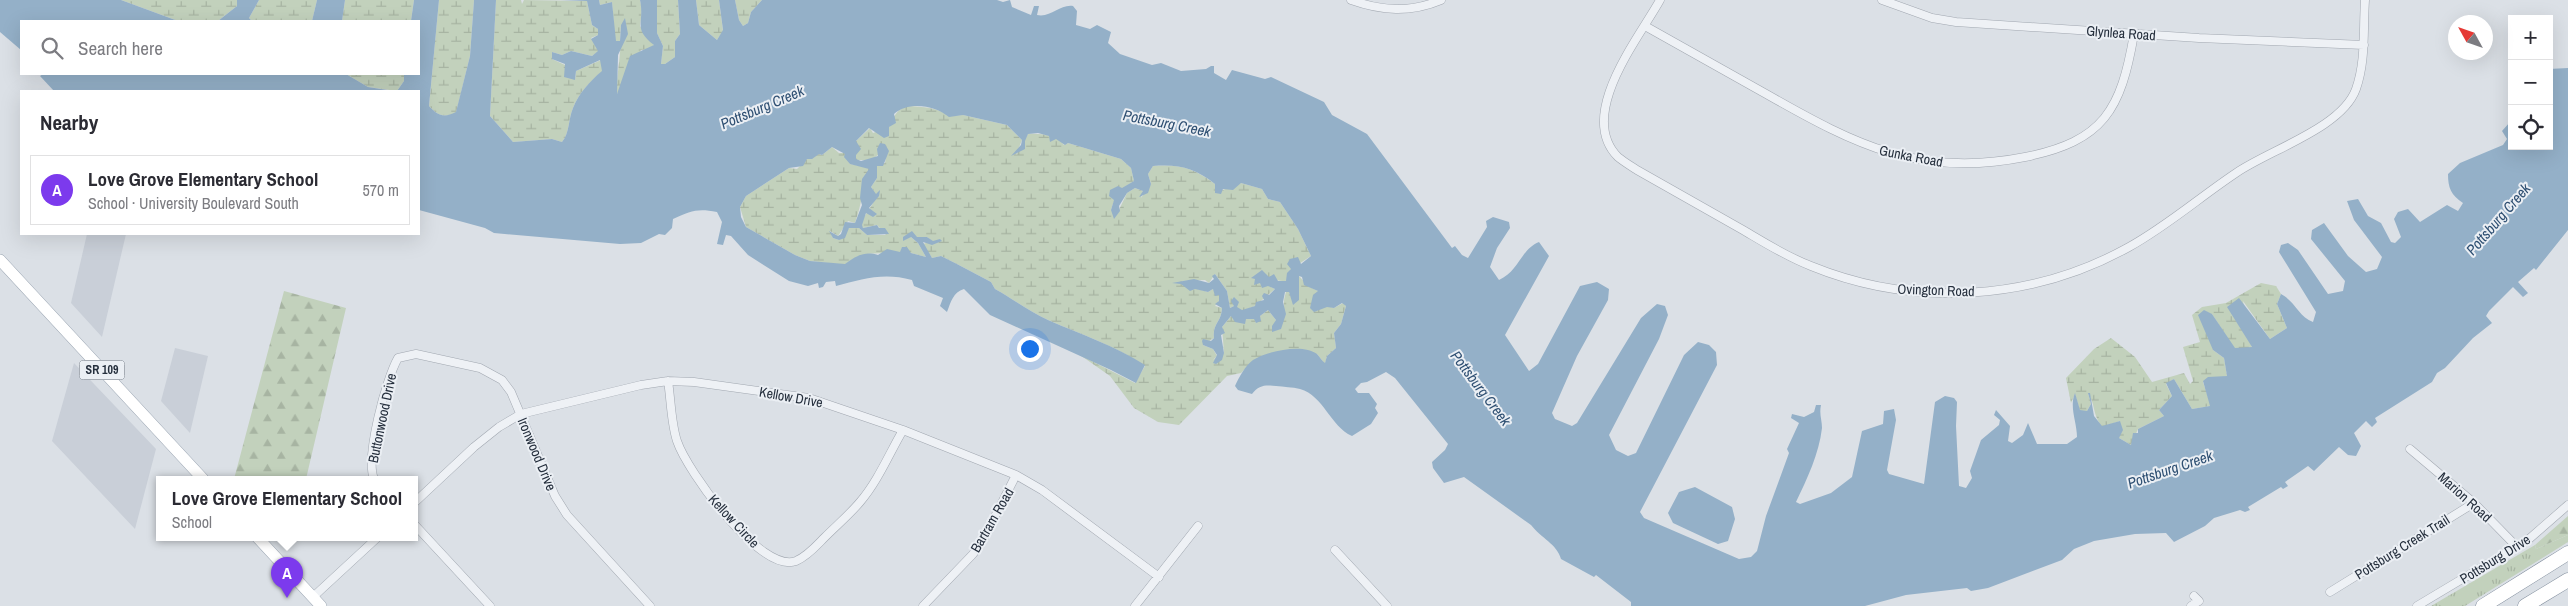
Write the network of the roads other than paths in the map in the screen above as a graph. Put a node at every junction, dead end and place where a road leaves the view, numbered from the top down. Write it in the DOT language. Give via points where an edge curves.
graph roads {
  1 [pos="1351,0"];
  2 [pos="1441,0"];
  3 [pos="1660,0"];
  4 [pos="1882,0"];
  5 [pos="2365,0"];
  6 [pos="1646,26"];
  7 [pos="2134,34"];
  8 [pos="2364,45"];
  9 [pos="0,260"];
  10 [pos="398,358"];
  11 [pos="668,381"];
  12 [pos="521,414"];
  13 [pos="903,430"];
  14 [pos="2410,449"];
  15 [pos="1016,475"];
  16 [pos="200,476"];
  17 [pos="373,476"];
  18 [pos="418,499"];
  19 [pos="2474,503"];
  20 [pos="2568,505"];
  21 [pos="1198,526"];
  22 [pos="418,528"];
  23 [pos="261,541"];
  24 [pos="374,541"];
  25 [pos="2517,547"];
  26 [pos="1334,550"];
  27 [pos="2568,553"];
  28 [pos="1159,577"];
  29 [pos="2568,580"];
  30 [pos="2330,592"];
  31 [pos="2194,596"];
  32 [pos="313,597"];
  33 [pos="321,606"];
  34 [pos="490,606"];
  35 [pos="650,606"];
  36 [pos="923,606"];
  37 [pos="1135,606"];
  38 [pos="1387,606"];
  39 [pos="2191,606"];
  40 [pos="2417,606"];
  41 [pos="2483,606"];
  42 [pos="2525,606"];
  1 -- 2 [label="street" via="1385,9 1405,10"];
  3 -- 6 [label="street, Ovington Road"];
  4 -- 7 [label="street, Glynlea Road" via="1942,20"];
  5 -- 8 [label="street, Ovington Road"];
  6 -- 7 [label="street, Gunka Road" via="1850,140 1897,156 1945,164 1988,163 2040,154 2086,135 2101,123 2119,96"];
  6 -- 8 [label="street, Ovington Road" via="1610,87 1604,108 1604,126 1617,156 1810,266 1871,285 1963,294 2010,289 2049,280 2113,255 2156,231 2242,169 2321,127 2343,110 2356,90"];
  7 -- 8 [label="street, Glynlea Road"];
  9 -- 16 [label="main road, SR 109"];
  10 -- 12 [label="street, Ironwood Drive" via="416,354 491,372 512,392"];
  10 -- 17 [label="street, Buttonwood Drive" via="390,372 370,457"];
  11 -- 12 [label="street, Kellow Drive"];
  11 -- 13 [label="street, Kellow Drive" via="810,398"];
  11 -- 13 [label="street, Kellow Circle" via="676,440 686,463 726,515 761,551 786,563 811,552 860,502"];
  12 -- 18 [label="street, Kellow Drive" via="474,447"];
  12 -- 35 [label="street, Ironwood Drive" via="555,496 567,515"];
  13 -- 15 [label="street, Kellow Drive"];
  14 -- 19 [label="street, Marion Road"];
  15 -- 28 [label="street, Kellow Drive" via="1042,490"];
  15 -- 36 [label="street, Bartram Road" via="973,554"];
  19 -- 25 [label="street, Marion Road"];
  19 -- 30 [label="street, Pottsburg Creek Trail"];
  20 -- 25 [label="street, Pottsburg Drive"];
  21 -- 28 [label="street"];
  22 -- 34 [label="street"];
  23 -- 32 [label="main road"];
  24 -- 32 [label="street"];
  25 -- 40 [label="street, Pottsburg Drive"];
  26 -- 38 [label="street"];
  27 -- 41 [label="highway"];
  28 -- 37 [label="street"];
  29 -- 42 [label="highway"];
  31 -- 39 [label="street" via="2199,601"];
  32 -- 33 [label="main road"];
}
